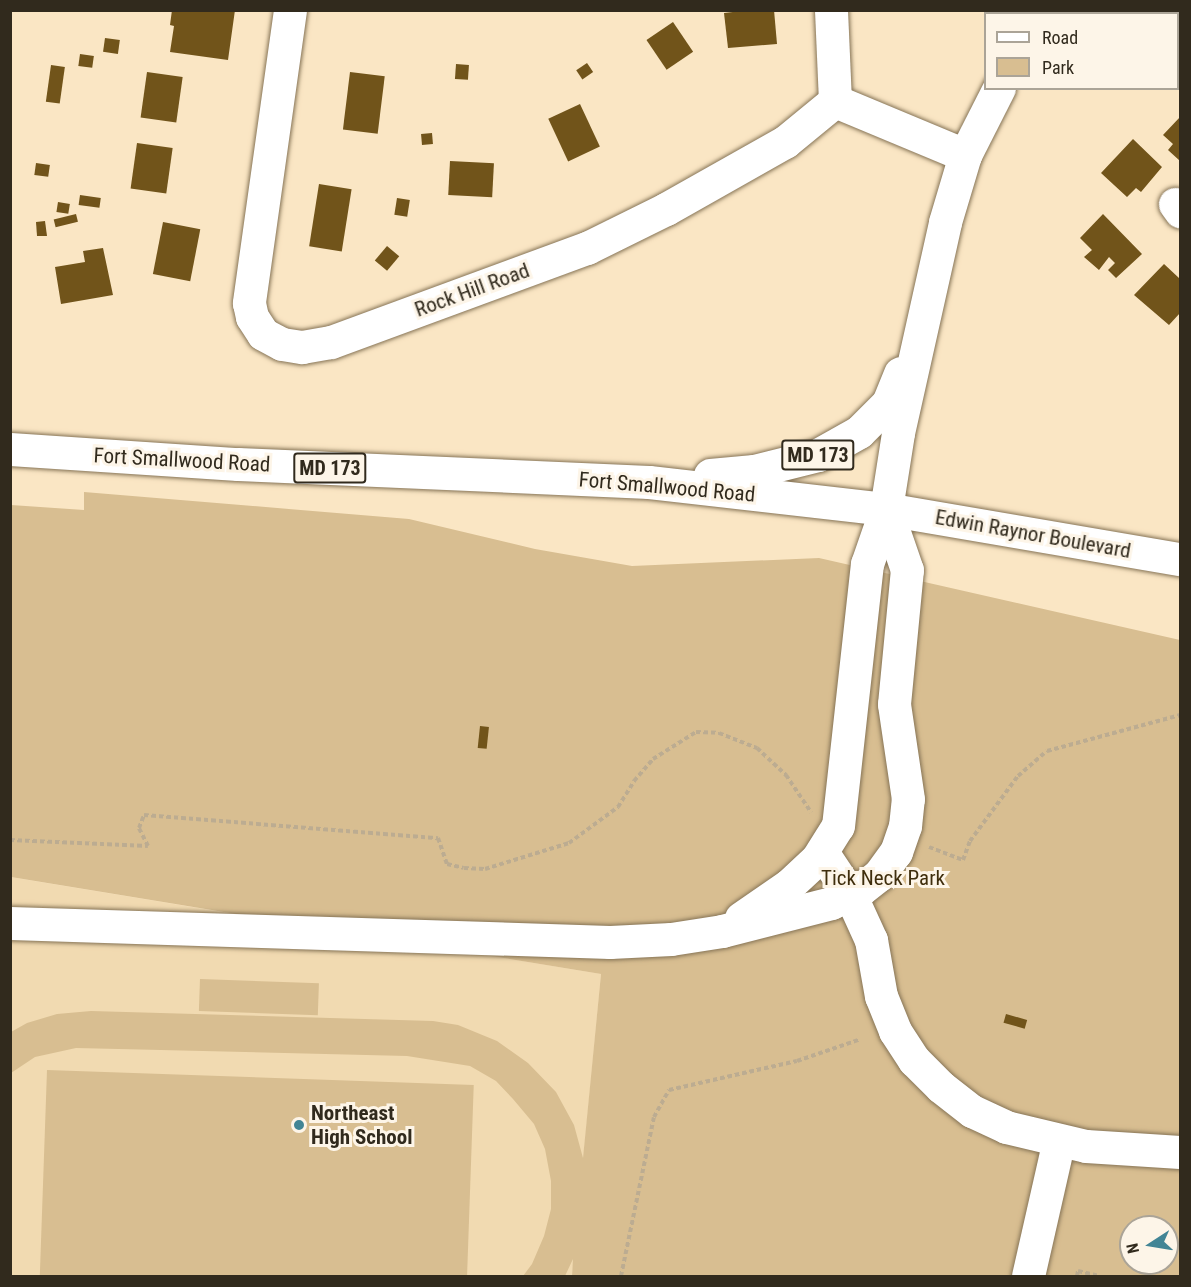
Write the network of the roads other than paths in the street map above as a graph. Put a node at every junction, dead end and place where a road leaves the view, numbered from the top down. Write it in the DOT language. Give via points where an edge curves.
graph roads {
  1 [pos="290,10"];
  2 [pos="831,10"];
  3 [pos="998,90"];
  4 [pos="835,101"];
  5 [pos="965,155"];
  6 [pos="920,327"];
  7 [pos="10,449"];
  8 [pos="649,482"];
  9 [pos="886,509"];
  10 [pos="1180,559"];
  11 [pos="822,852"];
  12 [pos="850,894"];
  13 [pos="10,923"];
  14 [pos="722,931"];
  15 [pos="1059,1140"];
  16 [pos="1180,1152"];
  17 [pos="1028,1276"];
  1 -- 4 [label="main road, Rock Hill Road" via="249,303 262,334 282,344 302,347 331,342 587,248 785,142"];
  2 -- 4 [label="main road"];
  3 -- 5 [label="main road, MD 173"];
  4 -- 5 [label="main road"];
  5 -- 6 [label="main road, MD 173"];
  6 -- 8 [label="main road, MD 173" via="888,403 859,432 818,455 754,471"];
  6 -- 9 [label="main road, MD 173"];
  7 -- 8 [label="main road, Fort Smallwood Road / MD 173" via="238,464"];
  8 -- 9 [label="main road, Fort Smallwood Road / MD 173"];
  9 -- 10 [label="main road, Edwin Raynor Boulevard"];
  9 -- 11 [label="main road" via="867,564 838,826"];
  9 -- 12 [label="main road" via="907,570 894,704 908,799 896,852 879,875"];
  11 -- 12 [label="main road"];
  11 -- 14 [label="main road" via="789,885"];
  12 -- 14 [label="main road" via="831,903"];
  12 -- 15 [label="main road" via="870,940 881,996 892,1025 914,1060 972,1111 1006,1127"];
  13 -- 14 [label="main road" via="610,942"];
  15 -- 16 [label="main road" via="1098,1147"];
  15 -- 17 [label="main road"];
}
